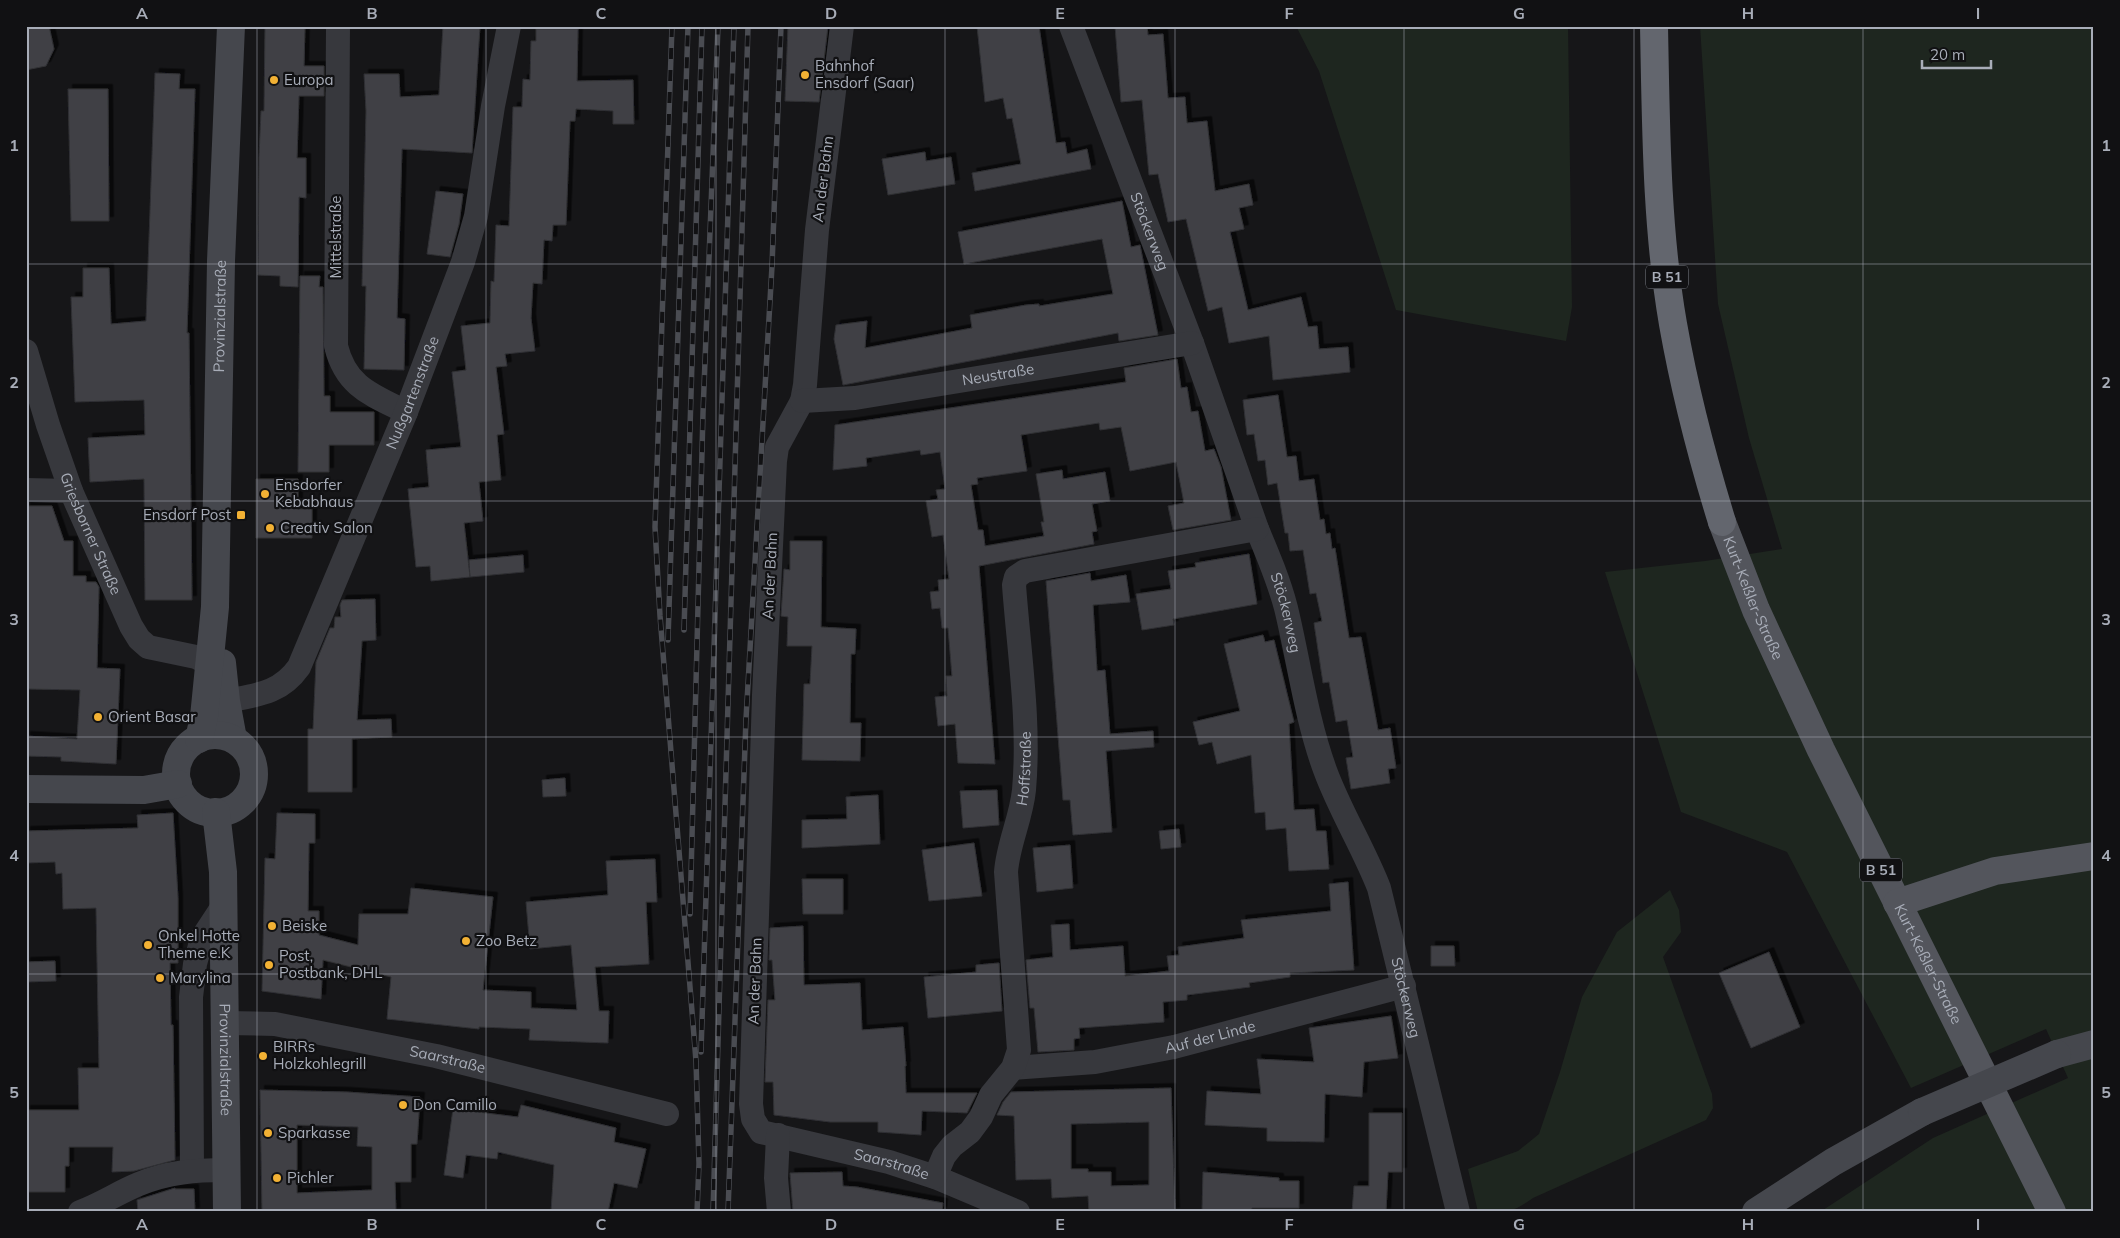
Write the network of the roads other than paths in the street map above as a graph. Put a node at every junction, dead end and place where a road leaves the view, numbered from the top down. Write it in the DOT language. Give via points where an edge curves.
graph roads {
  1 [pos="231,26"];
  2 [pos="338,26"];
  3 [pos="509,26"];
  4 [pos="842,26"];
  5 [pos="1071,26"];
  6 [pos="1654,26"];
  7 [pos="1192,342"];
  8 [pos="26,351"];
  9 [pos="802,401"];
  10 [pos="406,412"];
  11 [pos="26,490"];
  12 [pos="71,491"];
  13 [pos="1722,522"];
  14 [pos="1258,529"];
  15 [pos="216,607"];
  16 [pos="210,664"];
  17 [pos="226,701"];
  18 [pos="199,738"];
  19 [pos="233,739"];
  20 [pos="178,784"];
  21 [pos="26,789"];
  22 [pos="216,812"];
  23 [pos="2094,856"];
  24 [pos="1897,903"];
  25 [pos="223,906"];
  26 [pos="1404,986"];
  27 [pos="225,1023"];
  28 [pos="2090,1044"];
  29 [pos="1012,1068"];
  30 [pos="667,1114"];
  31 [pos="770,1134"];
  32 [pos="192,1170"];
  33 [pos="226,1170"];
  34 [pos="935,1177"];
  35 [pos="82,1211"];
  36 [pos="228,1212"];
  37 [pos="779,1212"];
  38 [pos="1018,1212"];
  39 [pos="1458,1212"];
  40 [pos="1756,1212"];
  41 [pos="2052,1212"];
  1 -- 15 [label="main road, Provinzialstraße" via="220,271"];
  2 -- 10 [label="street, Mittelstraße" via="336,346 340,364 352,380 370,394"];
  3 -- 10 [label="street, Nußgartenstraße" via="476,216 463,262"];
  4 -- 9 [label="street, An der Bahn" via="817,230"];
  5 -- 7 [label="street, Stöckerweg"];
  6 -- 13 [label="highway, B 51" via="1657,164 1672,323 1688,402"];
  7 -- 9 [label="street, Neustraße" via="855,398"];
  7 -- 14 [label="street, Stöckerweg"];
  8 -- 12 [label="street, Griesborner Straße"];
  9 -- 31 [label="street, An der Bahn" via="777,447 775,461 764,695 751,1104 753,1119"];
  10 -- 17 [label="street, Nußgartenstraße" via="299,667 290,679 270,692"];
  11 -- 12 [label="street"];
  12 -- 16 [label="street, Griesborner Straße" via="139,639 148,648 196,657"];
  13 -- 24 [label="main road, Kurt-Keßler-Straße / B 51" via="1756,610"];
  14 -- 26 [label="street, Stöckerweg" via="1286,608 1326,771 1367,857"];
  14 -- 29 [label="street, Hoffstraße" via="1025,571 1016,578 1026,744 1024,792 1018,824 1007,854 1006,872 1018,1034 1018,1050"];
  15 -- 16 [label="main road, Provinzialstraße"];
  15 -- 17 [label="main road, Provinzialstraße"];
  16 -- 18 [label="main road, Provinzialstraße"];
  17 -- 19 [label="main road, Provinzialstraße"];
  18 -- 19 [label="main road" via="216,735"];
  18 -- 20 [label="main road" via="182,753 176,774"];
  19 -- 22 [label="main road" via="244,747 250,757 253,782 240,804"];
  20 -- 21 [label="main road" via="144,790"];
  20 -- 22 [label="main road" via="192,805"];
  22 -- 25 [label="main road, Provinzialstraße" via="224,872"];
  23 -- 24 [label="main road" via="1995,871"];
  24 -- 41 [label="main road, Kurt-Keßler-Straße / B 51"];
  25 -- 27 [label="main road, Provinzialstraße"];
  25 -- 32 [label="street" via="202,938 191,997"];
  26 -- 29 [label="street, Auf der Linde" via="1174,1047 1095,1062"];
  26 -- 39 [label="street, Stöckerweg"];
  27 -- 30 [label="street, Saarstraße" via="274,1024 436,1056"];
  27 -- 33 [label="main road, Provinzialstraße"];
  28 -- 40 [label="main road, bridge" via="2057,1054 1922,1112 1833,1162"];
  29 -- 34 [label="street, Hoffstraße" via="970,1132 944,1156"];
  31 -- 34 [label="street, Saarstraße" via="889,1162"];
  31 -- 37 [label="street"];
  32 -- 33 [label="street"];
  32 -- 35 [label="street" via="139,1184"];
  33 -- 36 [label="main road, Provinzialstraße"];
  34 -- 38 [label="street, Saarstraße"];
}
